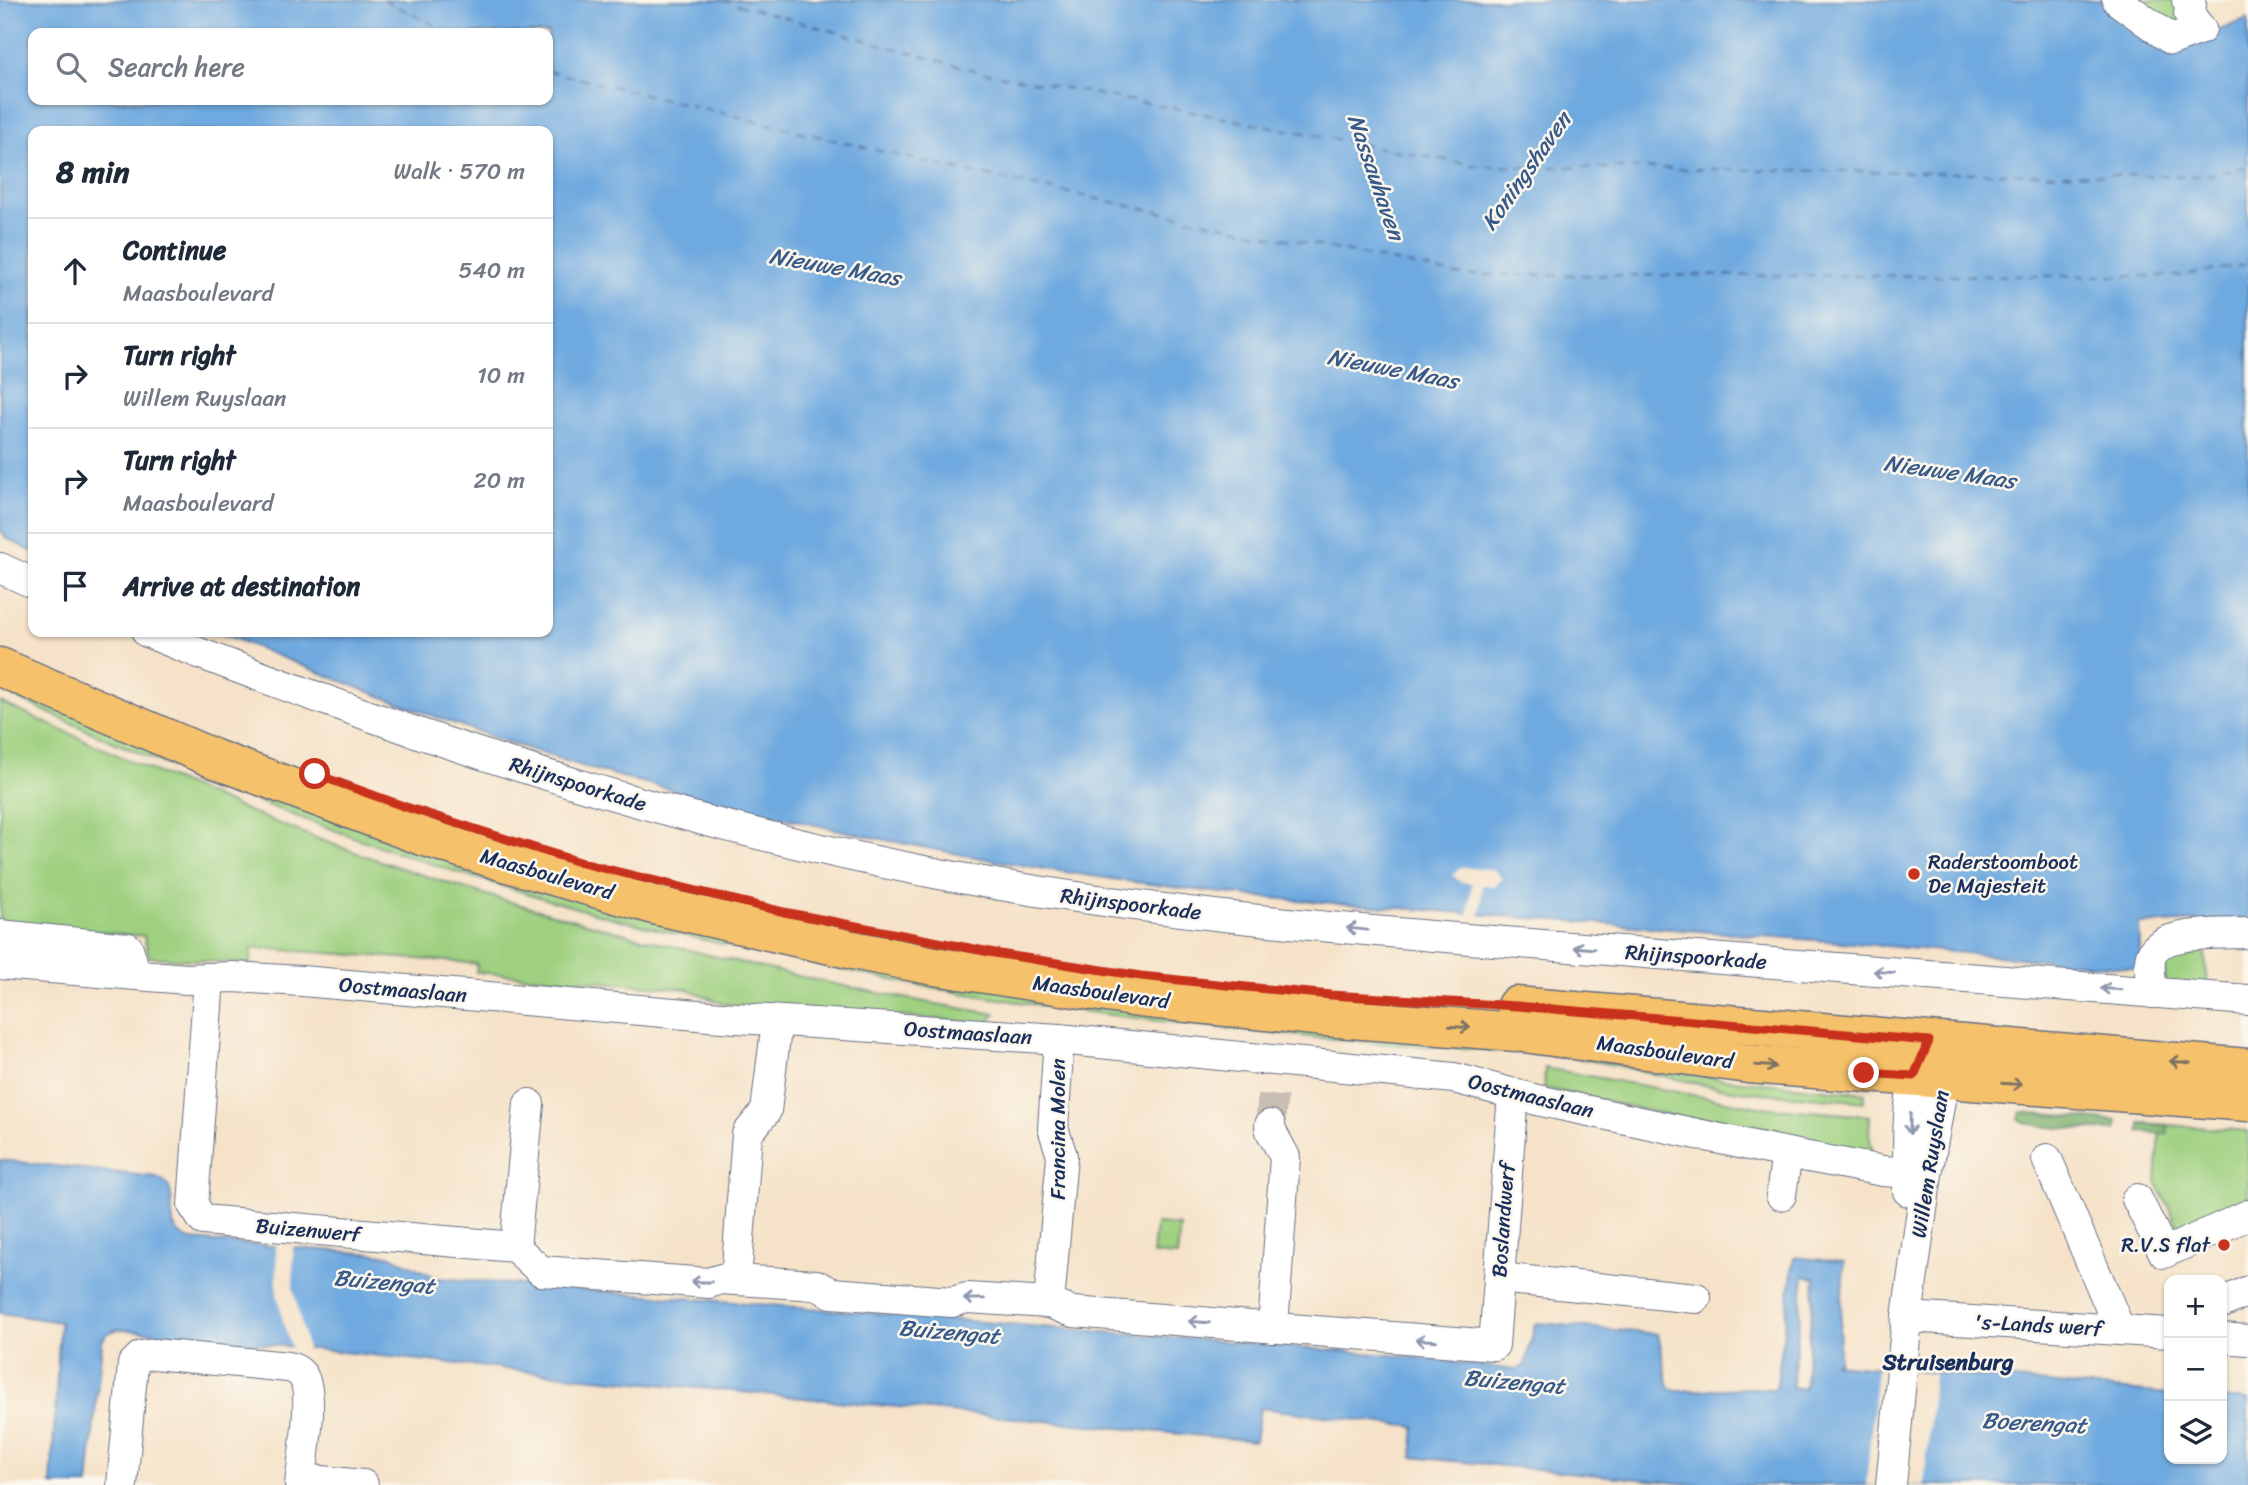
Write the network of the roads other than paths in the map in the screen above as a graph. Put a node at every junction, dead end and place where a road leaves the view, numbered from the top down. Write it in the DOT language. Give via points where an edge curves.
graph roads {
  1 [pos="2117,0"];
  2 [pos="2194,2"];
  3 [pos="0,569"];
  4 [pos="28,581"];
  5 [pos="159,637"];
  6 [pos="0,641"];
  7 [pos="0,667"];
  8 [pos="2248,933"];
  9 [pos="0,935"];
  10 [pos="0,964"];
  11 [pos="136,975"];
  12 [pos="209,978"];
  13 [pos="2152,993"];
  14 [pos="2238,999"];
  15 [pos="777,1021"];
  16 [pos="1059,1038"];
  17 [pos="1929,1041"];
  18 [pos="2248,1068"];
  19 [pos="1929,1077"];
  20 [pos="1513,1094"];
  21 [pos="2248,1102"];
  22 [pos="529,1104"];
  23 [pos="1270,1125"];
  24 [pos="1787,1153"];
  25 [pos="2047,1159"];
  26 [pos="1918,1173"];
  27 [pos="1781,1195"];
  28 [pos="2137,1199"];
  29 [pos="2248,1215"];
  30 [pos="515,1247"];
  31 [pos="1499,1278"];
  32 [pos="736,1280"];
  33 [pos="2248,1291"];
  34 [pos="1696,1298"];
  35 [pos="2227,1301"];
  36 [pos="1049,1303"];
  37 [pos="1907,1317"];
  38 [pos="1273,1328"];
  39 [pos="2120,1330"];
  40 [pos="2164,1331"];
  41 [pos="2227,1338"];
  42 [pos="2248,1340"];
  43 [pos="300,1482"];
  44 [pos="122,1485"];
  45 [pos="363,1485"];
  46 [pos="1891,1485"];
  1 -- 2 [label="street" via="2172,40 2201,29 2189,14"];
  3 -- 4 [label="street"];
  13 -- 5 [label="street, Rhijnspoorkade, one-way" via="1354,929 1123,904 943,875 753,835 597,790 383,721"];
  6 -- 17 [label="main road, Maasboulevard" via="225,739 406,807 582,863 838,923 1000,954 1222,985"];
  7 -- 19 [label="main road, Maasboulevard, one-way" via="215,759 425,837 578,885 853,950 1139,998 1517,1031 1748,1064"];
  8 -- 13 [label="street" via="2175,937 2161,943 2150,958"];
  9 -- 11 [label="street" via="128,948"];
  10 -- 11 [label="street, Oostmaaslaan"];
  11 -- 12 [label="street, Oostmaaslaan"];
  12 -- 15 [label="street, Oostmaaslaan" via="302,981"];
  12 -- 30 [label="street, Buizenwerf" via="193,1205 203,1220"];
  13 -- 14 [label="street, Rhijnspoorkade"];
  15 -- 16 [label="street, Oostmaaslaan"];
  15 -- 32 [label="street" via="766,1111 747,1134"];
  16 -- 20 [label="street, Oostmaaslaan" via="1275,1071 1454,1078"];
  16 -- 36 [label="street, Francina Molen" via="1053,1128 1062,1156"];
  18 -- 17 [label="main road, Maasboulevard, one-way"];
  17 -- 19 [label="street, Willem Ruyslaan"];
  19 -- 21 [label="main road, Maasboulevard, one-way"];
  19 -- 26 [label="street, Willem Ruyslaan" via="1910,1111"];
  20 -- 24 [label="street, Oostmaaslaan"];
  20 -- 31 [label="street, Boslandwerf"];
  22 -- 30 [label="street"];
  23 -- 38 [label="street" via="1285,1157"];
  24 -- 26 [label="street, Oostmaaslaan"];
  24 -- 27 [label="street"];
  25 -- 39 [label="street"];
  26 -- 37 [label="street, Willem Ruyslaan"];
  28 -- 29 [label="street" via="2164,1253"];
  32 -- 30 [label="street, one-way" via="709,1283 541,1271"];
  31 -- 34 [label="street"];
  31 -- 38 [label="street, Boslandwerf, one-way" via="1494,1345"];
  36 -- 32 [label="street, one-way" via="967,1298 952,1303"];
  33 -- 35 [label="street"];
  38 -- 36 [label="street, one-way" via="1073,1312"];
  37 -- 39 [label="street, 's-Lands werf"];
  37 -- 46 [label="street, Willem Ruyslaan"];
  39 -- 40 [label="street, 's-Lands werf"];
  41 -- 42 [label="street"];
  43 -- 44 [label="street" via="309,1400 299,1372 288,1367 154,1354 141,1356 132,1366"];
  43 -- 45 [label="street"];
}
